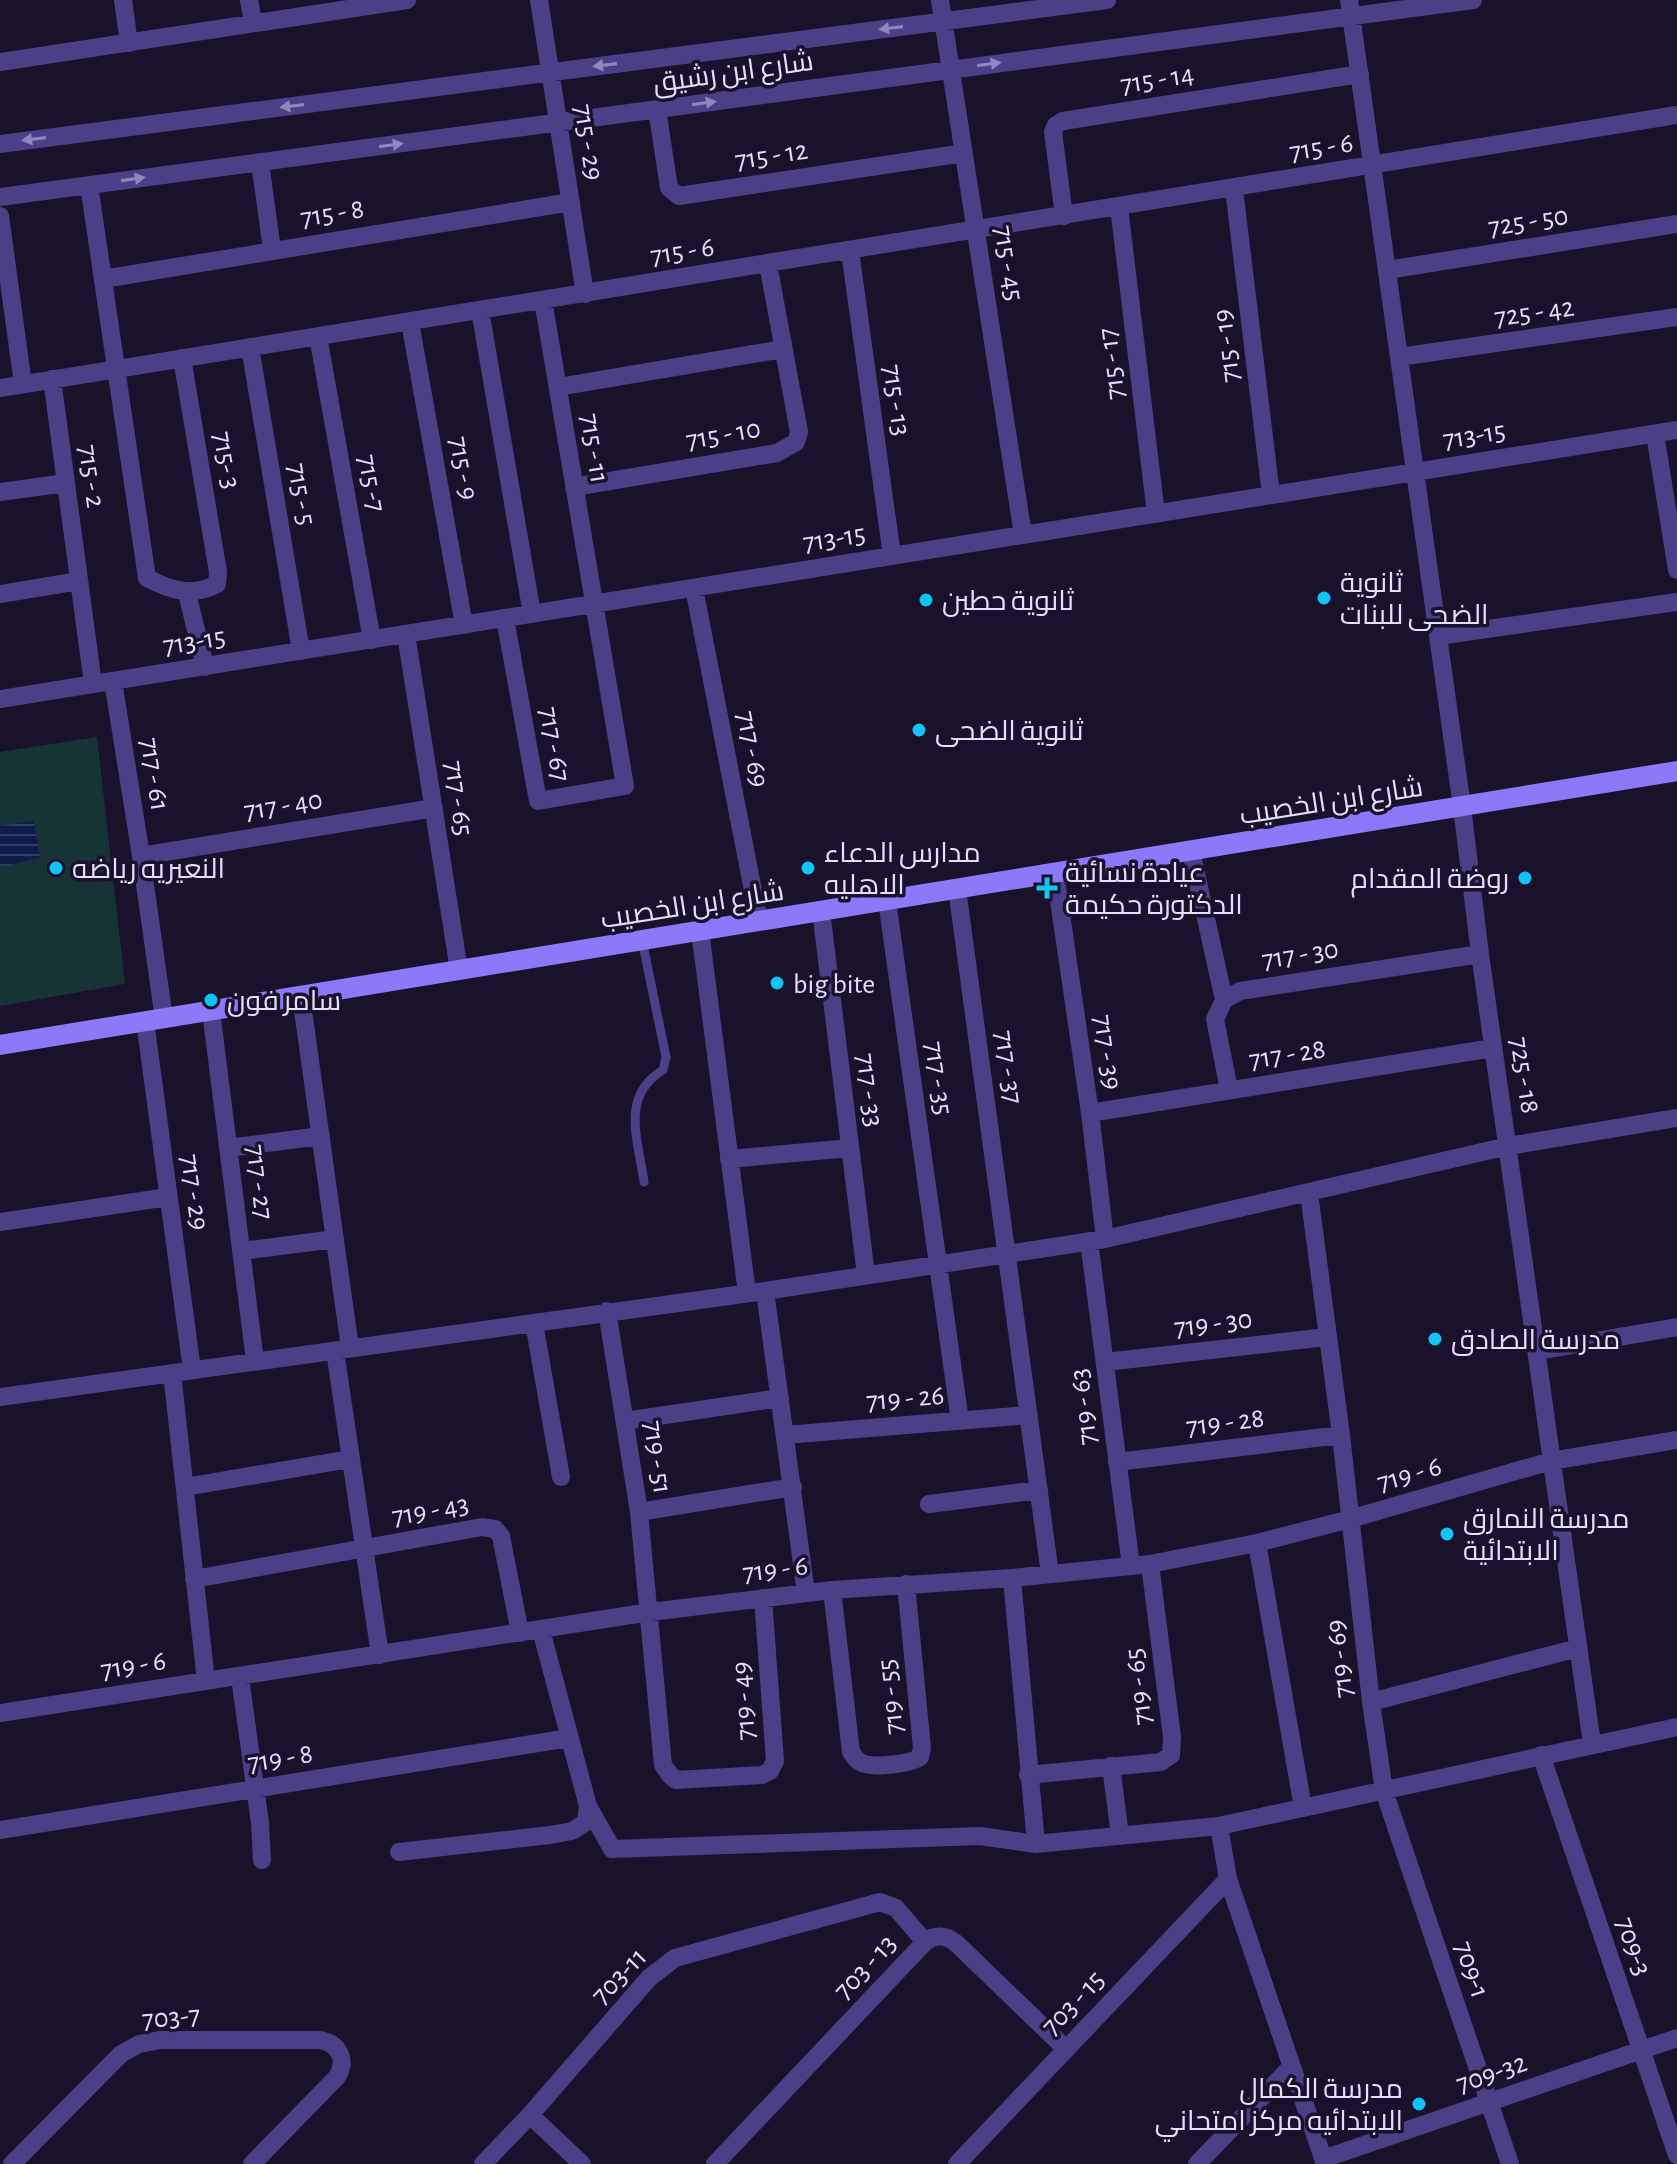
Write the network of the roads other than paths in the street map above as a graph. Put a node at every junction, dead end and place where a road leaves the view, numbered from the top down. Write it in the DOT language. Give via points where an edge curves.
graph roads {
  1 [pos="123,0"];
  2 [pos="249,0"];
  3 [pos="407,0"];
  4 [pos="940,0"];
  5 [pos="1107,0"];
  6 [pos="1473,0"];
  7 [pos="546,1"];
  8 [pos="1350,8"];
  9 [pos="944,21"];
  10 [pos="253,22"];
  11 [pos="129,43"];
  12 [pos="0,62"];
  13 [pos="951,70"];
  14 [pos="551,72"];
  15 [pos="1360,74"];
  16 [pos="657,109"];
  17 [pos="1677,115"];
  18 [pos="558,122"];
  19 [pos="0,144"];
  20 [pos="964,153"];
  21 [pos="260,162"];
  22 [pos="1372,167"];
  23 [pos="89,185"];
  24 [pos="1234,189"];
  25 [pos="0,197"];
  26 [pos="571,202"];
  27 [pos="1119,207"];
  28 [pos="0,216"];
  29 [pos="1064,216"];
  30 [pos="1677,224"];
  31 [pos="976,230"];
  32 [pos="272,250"];
  33 [pos="850,251"];
  34 [pos="768,264"];
  35 [pos="1387,270"];
  36 [pos="103,279"];
  37 [pos="585,294"];
  38 [pos="543,300"];
  39 [pos="480,310"];
  40 [pos="1677,317"];
  41 [pos="410,322"];
  42 [pos="318,336"];
  43 [pos="250,347"];
  44 [pos="783,349"];
  45 [pos="1399,357"];
  46 [pos="182,358"];
  47 [pos="115,369"];
  48 [pos="52,379"];
  49 [pos="23,384"];
  50 [pos="558,387"];
  51 [pos="0,388"];
  52 [pos="1677,430"];
  53 [pos="1655,434"];
  54 [pos="1415,472"];
  55 [pos="66,483"];
  56 [pos="574,487"];
  57 [pos="0,492"];
  58 [pos="1271,495"];
  59 [pos="1156,514"];
  60 [pos="1023,535"];
  61 [pos="892,556"];
  62 [pos="1677,570"];
  63 [pos="79,581"];
  64 [pos="694,588"];
  65 [pos="187,593"];
  66 [pos="0,594"];
  67 [pos="1677,602"];
  68 [pos="593,604"];
  69 [pos="532,614"];
  70 [pos="505,618"];
  71 [pos="464,625"];
  72 [pos="406,634"];
  73 [pos="1438,636"];
  74 [pos="372,640"];
  75 [pos="301,651"];
  76 [pos="205,667"];
  77 [pos="113,681"];
  78 [pos="93,684"];
  79 [pos="0,699"];
  80 [pos="1677,771"];
  81 [pos="1462,807"];
  82 [pos="434,808"];
  83 [pos="1191,851"];
  84 [pos="141,856"];
  85 [pos="1055,873"];
  86 [pos="957,889"];
  87 [pos="887,901"];
  88 [pos="821,911"];
  89 [pos="759,921"];
  90 [pos="700,931"];
  91 [pos="642,940"];
  92 [pos="1480,954"];
  93 [pos="459,970"];
  94 [pos="301,996"];
  95 [pos="1224,1000"];
  96 [pos="211,1011"];
  97 [pos="154,1020"];
  98 [pos="0,1045"];
  99 [pos="1493,1048"];
  100 [pos="1229,1090"];
  101 [pos="1090,1113"];
  102 [pos="1677,1118"];
  103 [pos="321,1136"];
  104 [pos="1508,1146"];
  105 [pos="228,1148"];
  106 [pos="850,1148"];
  107 [pos="729,1159"];
  108 [pos="644,1182"];
  109 [pos="1309,1193"];
  110 [pos="168,1197"];
  111 [pos="0,1222"];
  112 [pos="335,1239"];
  113 [pos="1097,1240"];
  114 [pos="242,1251"];
  115 [pos="1008,1254"];
  116 [pos="937,1263"];
  117 [pos="866,1275"];
  118 [pos="756,1292"];
  119 [pos="607,1311"];
  120 [pos="534,1323"];
  121 [pos="1677,1327"];
  122 [pos="1327,1337"];
  123 [pos="342,1350"];
  124 [pos="1537,1351"];
  125 [pos="255,1361"];
  126 [pos="1105,1362"];
  127 [pos="192,1370"];
  128 [pos="172,1373"];
  129 [pos="0,1397"];
  130 [pos="780,1398"];
  131 [pos="1029,1415"];
  132 [pos="625,1421"];
  133 [pos="960,1421"];
  134 [pos="785,1435"];
  135 [pos="1341,1435"];
  136 [pos="1677,1440"];
  137 [pos="350,1459"];
  138 [pos="1551,1461"];
  139 [pos="1117,1462"];
  140 [pos="561,1477"];
  141 [pos="185,1487"];
  142 [pos="793,1487"];
  143 [pos="1039,1490"];
  144 [pos="929,1504"];
  145 [pos="639,1512"];
  146 [pos="1350,1519"];
  147 [pos="1257,1543"];
  148 [pos="362,1550"];
  149 [pos="1150,1564"];
  150 [pos="1131,1566"];
  151 [pos="1050,1574"];
  152 [pos="1012,1578"];
  153 [pos="194,1579"];
  154 [pos="906,1584"];
  155 [pos="832,1590"];
  156 [pos="806,1593"];
  157 [pos="763,1598"];
  158 [pos="650,1612"];
  159 [pos="541,1630"];
  160 [pos="520,1633"];
  161 [pos="1578,1648"];
  162 [pos="380,1655"];
  163 [pos="240,1677"];
  164 [pos="206,1681"];
  165 [pos="1371,1702"];
  166 [pos="0,1713"];
  167 [pos="1677,1727"];
  168 [pos="569,1738"];
  169 [pos="1592,1744"];
  170 [pos="1541,1755"];
  171 [pos="1111,1766"];
  172 [pos="1028,1775"];
  173 [pos="255,1789"];
  174 [pos="1384,1791"];
  175 [pos="588,1806"];
  176 [pos="1303,1808"];
  177 [pos="1219,1826"];
  178 [pos="0,1830"];
  179 [pos="1120,1836"];
  180 [pos="1036,1844"];
  181 [pos="399,1852"];
  182 [pos="262,1860"];
  183 [pos="1228,1879"];
  184 [pos="925,1942"];
  185 [pos="1677,2038"];
  186 [pos="1066,2049"];
  187 [pos="1641,2050"];
  188 [pos="1291,2067"];
  189 [pos="1489,2103"];
  190 [pos="530,2115"];
  191 [pos="1677,2155"];
  192 [pos="1324,2162"];
  193 [pos="12,2164"];
  194 [pos="252,2164"];
  195 [pos="483,2164"];
  196 [pos="582,2164"];
  197 [pos="715,2164"];
  198 [pos="957,2164"];
  199 [pos="1197,2164"];
  200 [pos="1510,2164"];
  1 -- 11 [label="street"];
  2 -- 10 [label="street"];
  3 -- 10 [label="street"];
  4 -- 9 [label="street, 715 - 45"];
  5 -- 9 [label="street, شارع ابن رشيق"];
  6 -- 8 [label="street, شارع ابن رشيق"];
  7 -- 14 [label="street, 715 - 29"];
  13 -- 8 [label="street, شارع ابن رشيق, one-way"];
  8 -- 15 [label="street, 725 - 18"];
  9 -- 13 [label="street, 715 - 45"];
  9 -- 14 [label="street, شارع ابن رشيق, one-way"];
  10 -- 11 [label="street"];
  11 -- 12 [label="street"];
  16 -- 13 [label="street, شارع ابن رشيق, one-way"];
  13 -- 20 [label="street, 715 - 45"];
  14 -- 18 [label="street, 715 - 29"];
  14 -- 19 [label="street, شارع ابن رشيق, one-way"];
  15 -- 22 [label="street, 725 - 18"];
  15 -- 29 [label="street, 715 - 14" via="1063,121 1053,132"];
  16 -- 18 [label="street, شارع ابن رشيق"];
  16 -- 20 [label="street, 715 - 12" via="669,188 679,196"];
  17 -- 22 [label="street, 715 - 6"];
  21 -- 18 [label="street, شارع ابن رشيق, one-way"];
  18 -- 26 [label="street, 715 - 29"];
  20 -- 31 [label="street, 715 - 45"];
  23 -- 21 [label="street, شارع ابن رشيق, one-way"];
  21 -- 32 [label="street"];
  22 -- 24 [label="street, 715 - 6"];
  22 -- 35 [label="street, 725 - 18"];
  23 -- 25 [label="street, شارع ابن رشيق"];
  23 -- 36 [label="street"];
  24 -- 27 [label="street, 715 - 6"];
  24 -- 58 [label="street, 715 - 19"];
  26 -- 32 [label="street, 715 - 8"];
  26 -- 37 [label="street, 715 - 29"];
  27 -- 29 [label="street, 715 - 6"];
  27 -- 59 [label="street, 715 - 17"];
  28 -- 49 [label="street"];
  29 -- 31 [label="street, 715 - 6"];
  30 -- 35 [label="street, 725 - 50"];
  31 -- 33 [label="street, 715 - 6"];
  31 -- 60 [label="street, 715 - 45"];
  32 -- 36 [label="street, 715 - 8"];
  33 -- 34 [label="street, 715 - 6"];
  33 -- 61 [label="street, 715 - 13"];
  34 -- 37 [label="street, 715 - 6"];
  34 -- 44 [label="street, 715 - 10"];
  35 -- 45 [label="street, 725 - 18"];
  36 -- 47 [label="street"];
  37 -- 38 [label="street, 715 - 6"];
  38 -- 39 [label="street, 715 - 6"];
  38 -- 50 [label="street, 715 - 11"];
  39 -- 41 [label="street, 715 - 6"];
  39 -- 69 [label="street"];
  40 -- 45 [label="street, 725 - 42"];
  41 -- 42 [label="street, 715 - 6"];
  41 -- 71 [label="street, 715 - 9"];
  42 -- 43 [label="street, 715 - 6"];
  42 -- 74 [label="street, 715 -7"];
  43 -- 46 [label="street, 715 - 6"];
  43 -- 75 [label="street, 715 - 5"];
  44 -- 50 [label="street"];
  44 -- 56 [label="street, 715 - 10" via="799,432 796,442 777,453"];
  45 -- 54 [label="street, 725 - 18"];
  46 -- 47 [label="street, 715 - 6"];
  46 -- 65 [label="street, 715- 3" via="218,572 217,584"];
  47 -- 48 [label="street, 715 - 6"];
  47 -- 65 [label="street" via="147,578"];
  48 -- 49 [label="street, 715 - 6"];
  48 -- 55 [label="street, 715 - 2"];
  49 -- 51 [label="street, 715 - 6"];
  50 -- 56 [label="street, 715 - 11"];
  52 -- 53 [label="street, 713-15"];
  53 -- 54 [label="street, 713-15"];
  53 -- 62 [label="street"];
  54 -- 58 [label="street, 713-15"];
  54 -- 73 [label="street, 725 - 18"];
  55 -- 57 [label="street"];
  55 -- 63 [label="street, 715 - 2"];
  56 -- 68 [label="street, 715 - 11"];
  58 -- 59 [label="street, 713-15"];
  59 -- 60 [label="street, 713-15"];
  60 -- 61 [label="street, 713-15"];
  61 -- 64 [label="street, 713-15"];
  63 -- 66 [label="street"];
  63 -- 78 [label="street, 715 - 2"];
  64 -- 68 [label="street, 713-15"];
  64 -- 89 [label="street, 717 - 69"];
  65 -- 76 [label="street"];
  67 -- 73 [label="street"];
  68 -- 69 [label="street, 713-15"];
  68 -- 70 [label="street, 717 - 67" via="625,786 538,801"];
  69 -- 70 [label="street, 713-15"];
  70 -- 71 [label="street, 713-15"];
  71 -- 72 [label="street, 713-15"];
  72 -- 74 [label="street, 713-15"];
  72 -- 82 [label="street, 717 - 65"];
  73 -- 81 [label="street, 725 - 18"];
  74 -- 75 [label="street, 713-15"];
  75 -- 76 [label="street, 713-15"];
  76 -- 77 [label="street, 713-15"];
  77 -- 78 [label="street, 713-15"];
  77 -- 84 [label="street, 717 - 61"];
  78 -- 79 [label="street, 713-15"];
  80 -- 81 [label="street, شارع ابن الخصيب"];
  81 -- 83 [label="street, شارع ابن الخصيب"];
  81 -- 92 [label="street, 725 - 18"];
  82 -- 84 [label="street, 717 - 40"];
  82 -- 93 [label="street, 717 - 65"];
  83 -- 85 [label="street, شارع ابن الخصيب"];
  83 -- 95 [label="street"];
  84 -- 97 [label="street, 717 - 61"];
  85 -- 86 [label="street, شارع ابن الخصيب"];
  85 -- 101 [label="street, 717 - 39"];
  86 -- 87 [label="street, شارع ابن الخصيب"];
  86 -- 115 [label="street, 717 - 37"];
  87 -- 88 [label="street, شارع ابن الخصيب"];
  87 -- 116 [label="street, 717 - 35"];
  88 -- 89 [label="street, شارع ابن الخصيب"];
  88 -- 106 [label="street, 717 - 33"];
  89 -- 90 [label="street, شارع ابن الخصيب"];
  90 -- 91 [label="street, شارع ابن الخصيب"];
  90 -- 107 [label="street"];
  91 -- 93 [label="street, شارع ابن الخصيب"];
  91 -- 108 [label="lane" via="666,1057 663,1070 649,1078 637,1096"];
  92 -- 95 [label="street, 717 - 30" via="1240,991"];
  92 -- 99 [label="street, 725 - 18"];
  93 -- 94 [label="street, شارع ابن الخصيب"];
  94 -- 96 [label="street, شارع ابن الخصيب"];
  94 -- 103 [label="street"];
  95 -- 100 [label="street" via="1215,1019"];
  96 -- 97 [label="street, شارع ابن الخصيب"];
  96 -- 105 [label="street, 717 - 27"];
  97 -- 98 [label="street, شارع ابن الخصيب"];
  97 -- 110 [label="street, 717 - 29"];
  99 -- 100 [label="street, 717 - 28"];
  99 -- 104 [label="street, 725 - 18"];
  100 -- 101 [label="street, 717 - 28"];
  101 -- 113 [label="street, 717 - 39"];
  102 -- 104 [label="street"];
  103 -- 105 [label="street"];
  103 -- 112 [label="street"];
  104 -- 109 [label="street"];
  104 -- 124 [label="street, 725 - 18"];
  105 -- 114 [label="street, 717 - 27"];
  106 -- 107 [label="street"];
  106 -- 117 [label="street, 717 - 33"];
  107 -- 118 [label="street"];
  109 -- 113 [label="street"];
  109 -- 122 [label="street, 719 - 69"];
  110 -- 111 [label="street"];
  110 -- 127 [label="street, 717 - 29"];
  112 -- 114 [label="street"];
  112 -- 123 [label="street"];
  113 -- 115 [label="street"];
  113 -- 126 [label="street, 719 - 63"];
  114 -- 125 [label="street, 717 - 27"];
  115 -- 116 [label="street"];
  115 -- 131 [label="street, 717 - 37"];
  116 -- 117 [label="street"];
  116 -- 133 [label="street, 717 - 35"];
  117 -- 118 [label="street"];
  118 -- 119 [label="street"];
  118 -- 130 [label="street"];
  119 -- 120 [label="street"];
  119 -- 132 [label="street, 719 - 51"];
  120 -- 123 [label="street"];
  120 -- 140 [label="street"];
  121 -- 124 [label="street"];
  122 -- 126 [label="street, 719 - 30"];
  122 -- 135 [label="street, 719 - 69"];
  123 -- 125 [label="street"];
  123 -- 137 [label="street"];
  124 -- 138 [label="street, 725 - 18"];
  125 -- 127 [label="street"];
  126 -- 139 [label="street, 719 - 63"];
  127 -- 128 [label="street"];
  128 -- 129 [label="street"];
  128 -- 141 [label="street"];
  130 -- 132 [label="street"];
  130 -- 134 [label="street"];
  131 -- 133 [label="street, 719 - 26"];
  131 -- 143 [label="street, 717 - 37"];
  132 -- 145 [label="street, 719 - 51"];
  133 -- 134 [label="street, 719 - 26"];
  134 -- 142 [label="street"];
  135 -- 139 [label="street, 719 - 28"];
  135 -- 146 [label="street, 719 - 69"];
  136 -- 138 [label="street, 719 - 6"];
  137 -- 141 [label="street"];
  137 -- 148 [label="street"];
  138 -- 146 [label="street, 719 - 6"];
  138 -- 161 [label="street, 725 - 18"];
  139 -- 150 [label="street, 719 - 63"];
  141 -- 153 [label="street"];
  142 -- 145 [label="street"];
  142 -- 156 [label="street"];
  143 -- 144 [label="street"];
  143 -- 151 [label="street, 717 - 37"];
  145 -- 158 [label="street, 719 - 51"];
  146 -- 147 [label="street, 719 - 6"];
  146 -- 165 [label="street, 719 - 69"];
  147 -- 149 [label="street, 719 - 6"];
  147 -- 176 [label="street"];
  148 -- 153 [label="street"];
  148 -- 160 [label="street, 719 - 43" via="482,1527 495,1529 501,1536"];
  148 -- 162 [label="street"];
  149 -- 150 [label="street, 719 - 6"];
  149 -- 171 [label="street, 719 - 65" via="1171,1755 1161,1762"];
  150 -- 151 [label="street, 719 - 6"];
  151 -- 152 [label="street, 719 - 6"];
  152 -- 154 [label="street, 719 - 6"];
  152 -- 172 [label="street"];
  153 -- 164 [label="street"];
  154 -- 155 [label="street, 719 - 6"];
  154 -- 155 [label="street, 719 - 55" via="922,1748 911,1763 865,1765 851,1752"];
  155 -- 156 [label="street, 719 - 6"];
  156 -- 157 [label="street, 719 - 6"];
  157 -- 158 [label="street, 719 - 6"];
  157 -- 158 [label="street, 719 - 49" via="775,1761 762,1775 676,1780 663,1765"];
  158 -- 159 [label="street, 719 - 6"];
  159 -- 160 [label="street, 719 - 6"];
  159 -- 168 [label="street"];
  160 -- 162 [label="street, 719 - 6"];
  161 -- 165 [label="street"];
  161 -- 169 [label="street, 725 - 18"];
  162 -- 163 [label="street, 719 - 6"];
  163 -- 164 [label="street, 719 - 6"];
  163 -- 173 [label="street"];
  164 -- 166 [label="street, 719 - 6"];
  165 -- 174 [label="street, 719 - 69"];
  167 -- 169 [label="street"];
  168 -- 173 [label="street, 719 - 8"];
  168 -- 175 [label="street"];
  169 -- 170 [label="street"];
  170 -- 174 [label="street"];
  170 -- 187 [label="street, 709-3"];
  171 -- 172 [label="street, 719 - 65"];
  171 -- 179 [label="street"];
  172 -- 180 [label="street"];
  173 -- 178 [label="street, 719 - 8"];
  173 -- 182 [label="street"];
  174 -- 176 [label="street"];
  174 -- 189 [label="street, 709-1"];
  175 -- 180 [label="street" via="612,1849 980,1836"];
  175 -- 181 [label="street" via="586,1822 572,1831"];
  176 -- 177 [label="street"];
  177 -- 179 [label="street"];
  177 -- 183 [label="street"];
  179 -- 180 [label="street"];
  183 -- 186 [label="street, 703 - 15"];
  183 -- 188 [label="street"];
  184 -- 186 [label="street, 703 - 13" via="952,1939"];
  184 -- 190 [label="street, 703-11" via="896,1908 880,1902 675,1958 649,1978"];
  184 -- 197 [label="street, 703 - 13"];
  185 -- 187 [label="street, 709-32"];
  186 -- 198 [label="street, 703 - 15"];
  187 -- 189 [label="street, 709-32"];
  187 -- 191 [label="street, 709-3"];
  188 -- 192 [label="street"];
  188 -- 199 [label="street"];
  189 -- 192 [label="street, 709-32"];
  189 -- 200 [label="street, 709-1"];
  190 -- 195 [label="street, 703-11"];
  190 -- 196 [label="street"];
  193 -- 194 [label="street, 703-7" via="113,2060 139,2044 320,2040 334,2045 342,2064 337,2077"];
}
